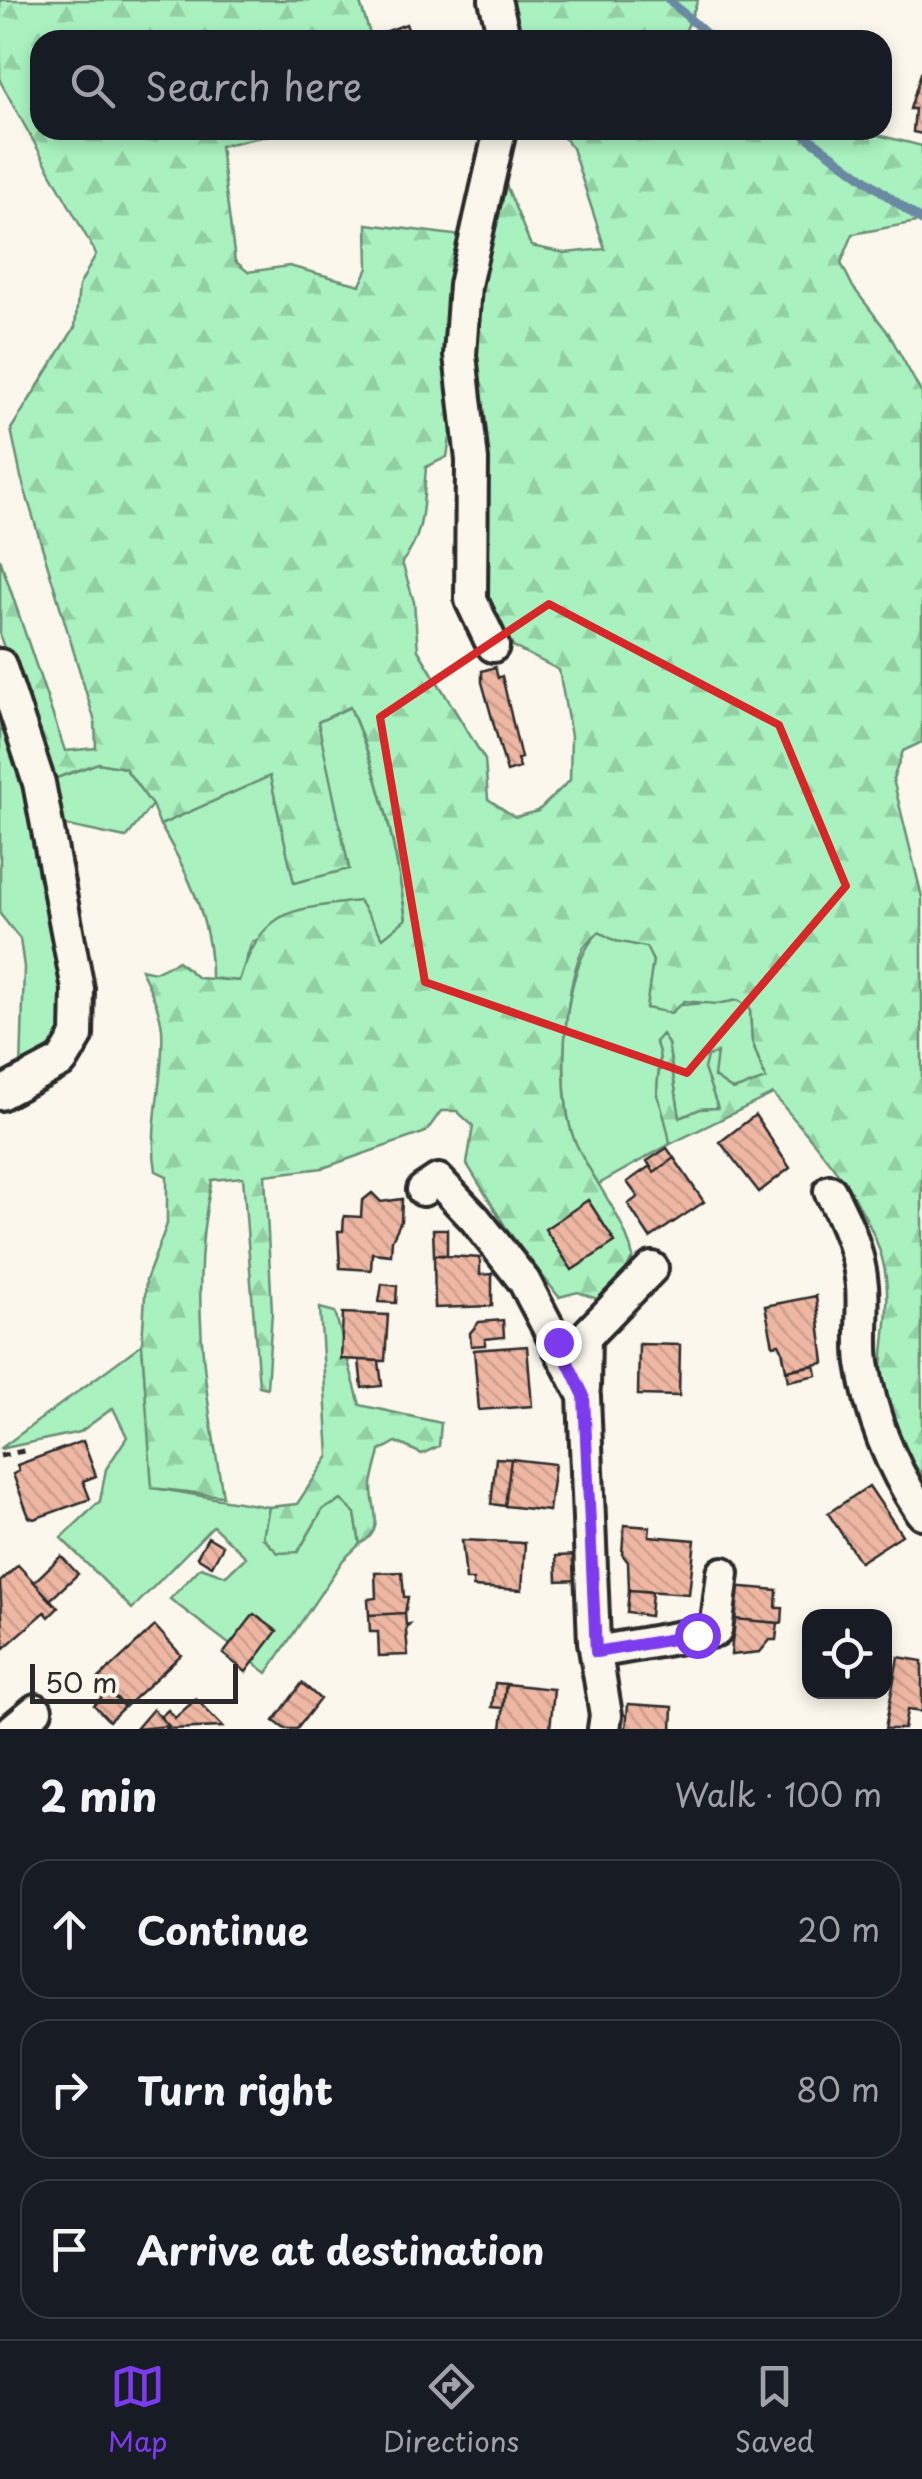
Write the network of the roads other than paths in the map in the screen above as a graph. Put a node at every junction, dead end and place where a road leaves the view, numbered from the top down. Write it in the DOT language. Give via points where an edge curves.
graph roads {
  1 [pos="495,0"];
  2 [pos="502,30"];
  3 [pos="498,140"];
  4 [pos="493,646"];
  5 [pos="0,665"];
  6 [pos="0,1094"];
  7 [pos="422,1190"];
  8 [pos="830,1191"];
  9 [pos="652,1268"];
  10 [pos="584,1396"];
  11 [pos="922,1513"];
  12 [pos="723,1573"];
  13 [pos="596,1652"];
  14 [pos="604,1729"];
  1 -- 2 [label="street"];
  3 -- 4 [label="street" via="466,285 460,355 472,460 471,600"];
  5 -- 6 [label="street" via="40,782 78,1005 77,1036 62,1061"];
  7 -- 10 [label="street" via="438,1180 524,1281"];
  8 -- 11 [label="street" via="850,1228 862,1283 863,1361 873,1407 896,1475"];
  9 -- 10 [label="street" via="585,1337"];
  10 -- 13 [label="street"];
  12 -- 13 [label="street" via="716,1631"];
  13 -- 14 [label="street"];
}
